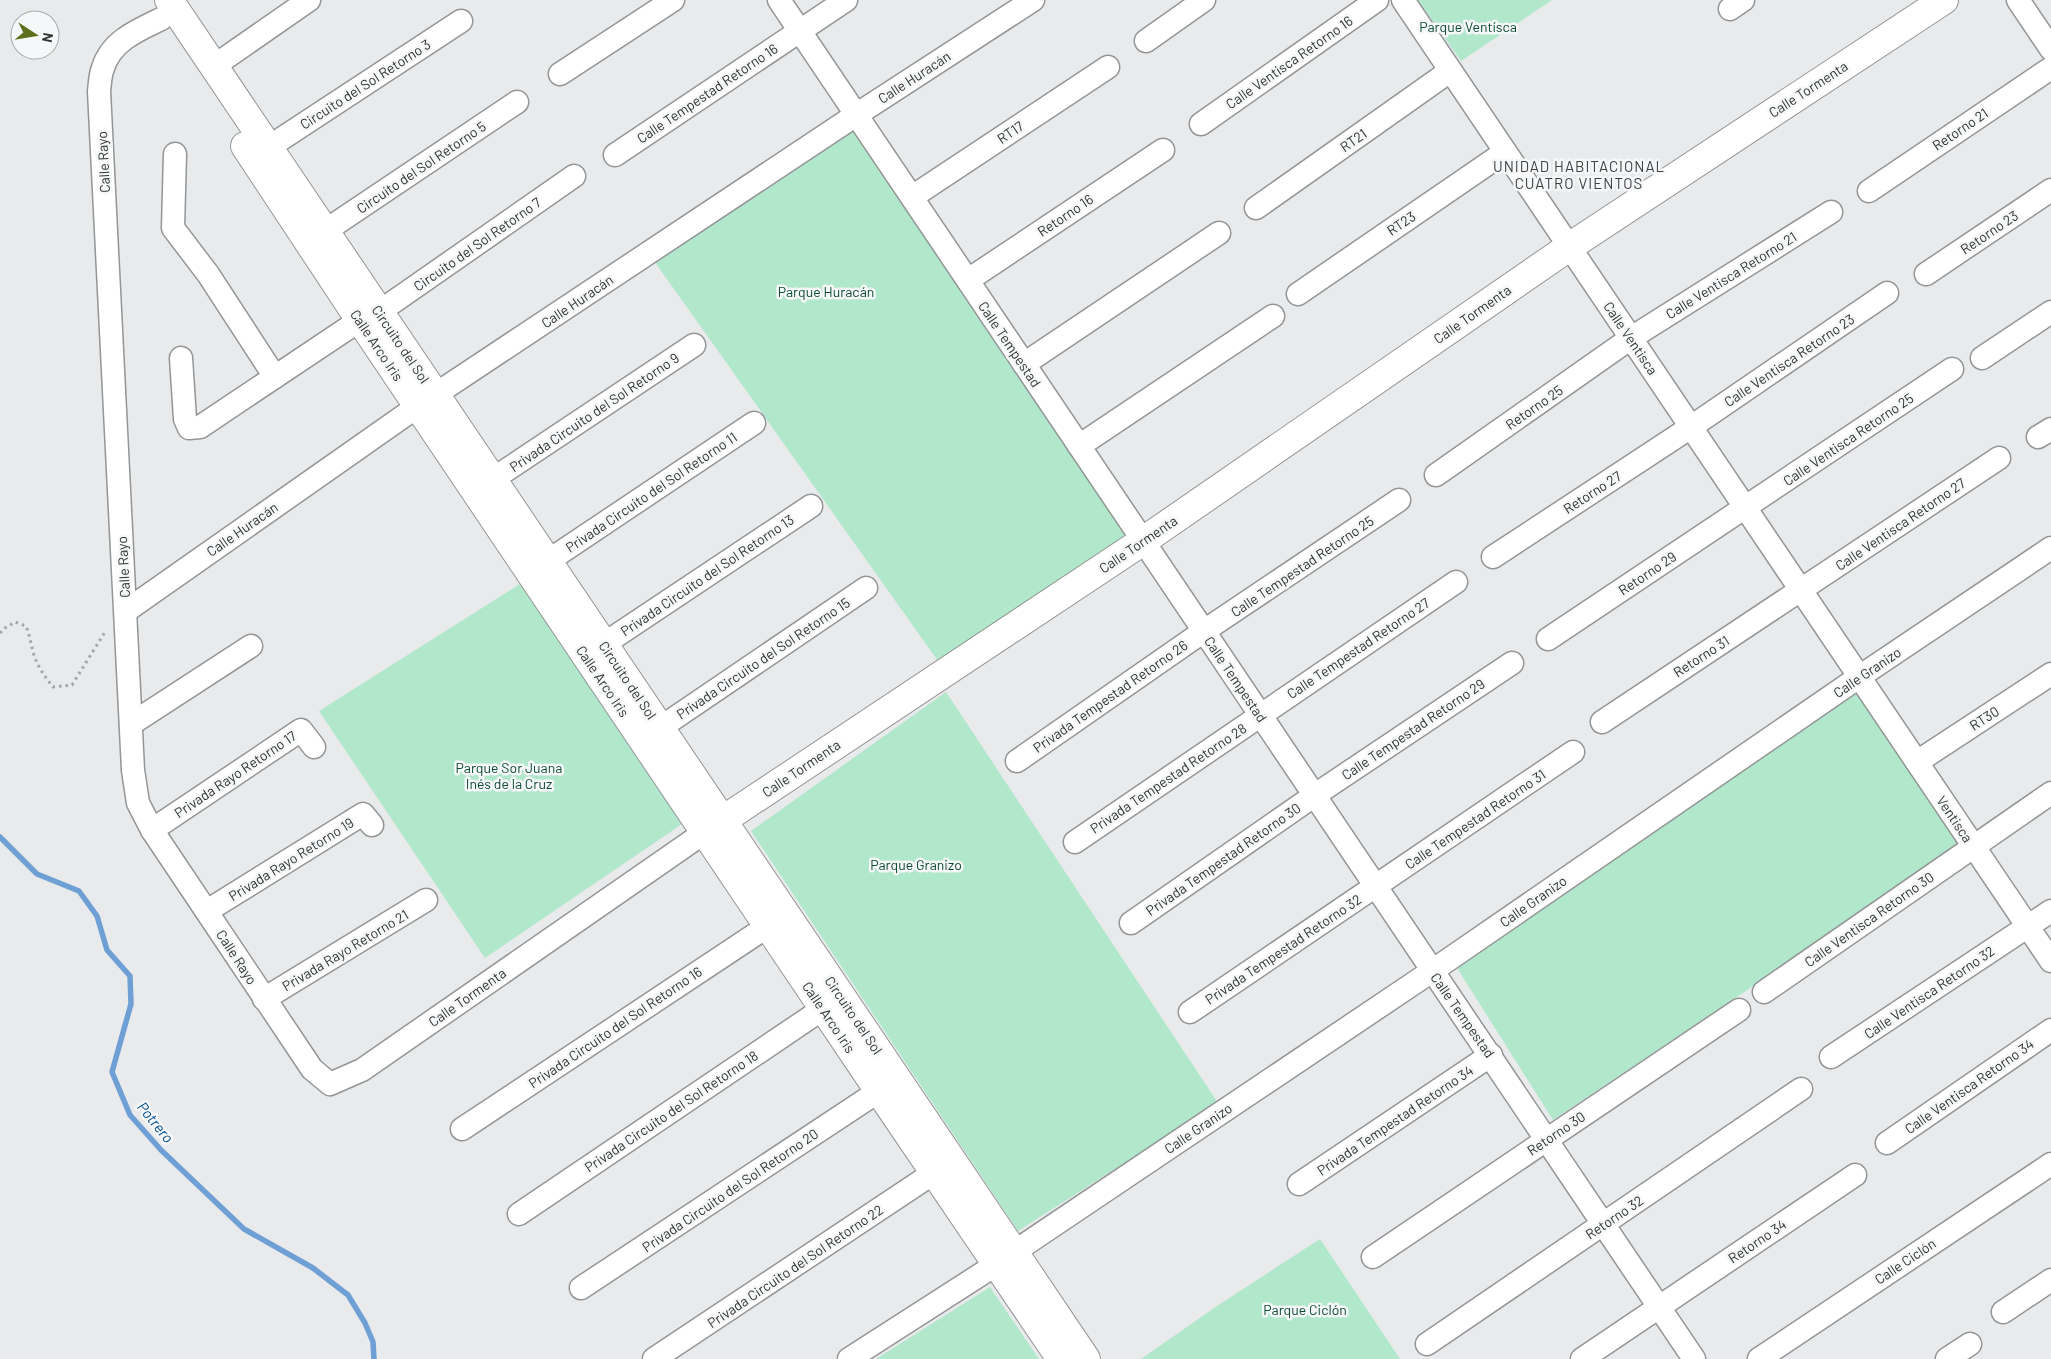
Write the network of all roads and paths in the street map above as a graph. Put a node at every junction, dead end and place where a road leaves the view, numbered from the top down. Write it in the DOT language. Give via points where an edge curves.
graph roads {
  1 [pos="308,0"];
  2 [pos="673,0"];
  3 [pos="779,0"];
  4 [pos="846,0"];
  5 [pos="1033,0"];
  6 [pos="1204,0"];
  7 [pos="1378,0"];
  8 [pos="1402,0"];
  9 [pos="1944,0"];
  10 [pos="2018,0"];
  11 [pos="160,6"];
  12 [pos="461,21"];
  13 [pos="800,30"];
  14 [pos="1146,41"];
  15 [pos="2051,49"];
  16 [pos="214,66"];
  17 [pos="1108,67"];
  18 [pos="2051,68"];
  19 [pos="1450,71"];
  20 [pos="560,74"];
  21 [pos="517,102"];
  22 [pos="856,115"];
  23 [pos="1201,124"];
  24 [pos="269,147"];
  25 [pos="1163,150"];
  26 [pos="1505,152"];
  27 [pos="175,154"];
  28 [pos="615,155"];
  29 [pos="574,176"];
  30 [pos="2051,190"];
  31 [pos="1869,191"];
  32 [pos="912,197"];
  33 [pos="1256,208"];
  34 [pos="1831,212"];
  35 [pos="326,231"];
  36 [pos="1219,232"];
  37 [pos="1569,247"];
  38 [pos="1926,274"];
  39 [pos="968,280"];
  40 [pos="1887,293"];
  41 [pos="1298,294"];
  42 [pos="2051,312"];
  43 [pos="370,316"];
  44 [pos="1273,316"];
  45 [pos="1631,338"];
  46 [pos="694,345"];
  47 [pos="181,358"];
  48 [pos="1982,358"];
  49 [pos="1024,364"];
  50 [pos="1952,369"];
  51 [pos="275,377"];
  52 [pos="427,400"];
  53 [pos="754,423"];
  54 [pos="1691,427"];
  55 [pos="1079,446"];
  56 [pos="1999,458"];
  57 [pos="1436,475"];
  58 [pos="493,479"];
  59 [pos="1399,500"];
  60 [pos="811,506"];
  61 [pos="1745,508"];
  62 [pos="1143,541"];
  63 [pos="2051,548"];
  64 [pos="1493,557"];
  65 [pos="548,561"];
  66 [pos="1456,582"];
  67 [pos="866,588"];
  68 [pos="1801,591"];
  69 [pos="126,611"];
  70 [pos="1204,631"];
  71 [pos="0,634"];
  72 [pos="1548,639"];
  73 [pos="604,644"];
  74 [pos="251,646"];
  75 [pos="1512,663"];
  76 [pos="2051,674"];
  77 [pos="1860,677"];
  78 [pos="1260,715"];
  79 [pos="1602,722"];
  80 [pos="131,724"];
  81 [pos="660,728"];
  82 [pos="314,747"];
  83 [pos="1573,752"];
  84 [pos="1016,761"];
  85 [pos="1917,762"];
  86 [pos="2051,793"];
  87 [pos="1314,795"];
  88 [pos="372,825"];
  89 [pos="714,826"];
  90 [pos="152,830"];
  91 [pos="1075,842"];
  92 [pos="1974,846"];
  93 [pos="1376,885"];
  94 [pos="426,900"];
  95 [pos="207,911"];
  96 [pos="2051,911"];
  97 [pos="1131,923"];
  98 [pos="768,926"];
  99 [pos="2028,926"];
  100 [pos="2051,961"];
  101 [pos="1432,971"];
  102 [pos="1764,992"];
  103 [pos="264,999"];
  104 [pos="824,1008"];
  105 [pos="1738,1010"];
  106 [pos="1190,1012"];
  107 [pos="2051,1030"];
  108 [pos="1491,1055"];
  109 [pos="1831,1057"];
  110 [pos="330,1084"];
  111 [pos="1800,1089"];
  112 [pos="879,1091"];
  113 [pos="462,1129"];
  114 [pos="1546,1140"];
  115 [pos="1888,1143"];
  116 [pos="2051,1164"];
  117 [pos="935,1172"];
  118 [pos="1855,1174"];
  119 [pos="1299,1184"];
  120 [pos="519,1214"];
  121 [pos="1603,1224"];
  122 [pos="1373,1257"];
  123 [pos="1005,1258"];
  124 [pos="2051,1280"];
  125 [pos="581,1288"];
  126 [pos="1659,1307"];
  127 [pos="2003,1312"];
  128 [pos="1427,1344"];
  129 [pos="1970,1344"];
  130 [pos="654,1359"];
  131 [pos="849,1359"];
  132 [pos="1061,1359"];
  133 [pos="1086,1359"];
  134 [pos="1582,1359"];
  135 [pos="1694,1359"];
  136 [pos="1759,1359"];
  137 [pos="1947,1359"];
  1 -- 16 [label="street"];
  2 -- 20 [label="street"];
  3 -- 13 [label="street, Calle Tempestad"];
  4 -- 13 [label="street, Calle Tempestad Retorno 16"];
  5 -- 22 [label="street, Calle Huracán"];
  6 -- 14 [label="street"];
  7 -- 23 [label="street, Calle Ventisca Retorno 16"];
  8 -- 19 [label="street, Calle Ventisca"];
  9 -- 37 [label="street, Calle Tormenta"];
  10 -- 15 [label="street"];
  11 -- 16 [label="street, Circuito del Sol"];
  11 -- 43 [label="street, Calle Arco Iris"];
  11 -- 69 [label="street, Calle Rayo" via="114,47 103,67 99,91"];
  12 -- 24 [label="street, Circuito del Sol Retorno 3"];
  13 -- 22 [label="street, Calle Tempestad"];
  13 -- 28 [label="street, Calle Tempestad Retorno 16"];
  16 -- 24 [label="street, Circuito del Sol"];
  17 -- 32 [label="street, RT17"];
  18 -- 31 [label="street, Retorno 21"];
  19 -- 26 [label="street, Calle Ventisca"];
  19 -- 33 [label="street, RT21"];
  21 -- 35 [label="street, Circuito del Sol Retorno 5"];
  22 -- 32 [label="street, Calle Tempestad"];
  22 -- 52 [label="street, Calle Huracán"];
  24 -- 35 [label="street, Circuito del Sol"];
  25 -- 39 [label="street, Retorno 16"];
  26 -- 37 [label="street, Calle Ventisca"];
  26 -- 41 [label="street, RT23"];
  27 -- 51 [label="street" via="174,228"];
  29 -- 43 [label="street, Circuito del Sol Retorno 7"];
  30 -- 38 [label="street, Retorno 23"];
  32 -- 39 [label="street, Calle Tempestad"];
  34 -- 45 [label="street, Calle Ventisca Retorno 21"];
  35 -- 43 [label="street, Circuito del Sol"];
  36 -- 49 [label="street"];
  37 -- 45 [label="street, Calle Ventisca"];
  37 -- 62 [label="street, Calle Tormenta"];
  39 -- 49 [label="street, Calle Tempestad"];
  40 -- 54 [label="street, Calle Ventisca Retorno 23"];
  42 -- 48 [label="street"];
  43 -- 51 [label="street, Circuito del Sol Retorno 7"];
  43 -- 52 [label="street, Calle Arco Iris"];
  44 -- 55 [label="street"];
  45 -- 54 [label="street, Calle Ventisca"];
  45 -- 57 [label="street, Retorno 25"];
  46 -- 58 [label="street, Privada Circuito del Sol Retorno 9"];
  47 -- 51 [label="street, Circuito del Sol Retorno 7" via="185,419 189,428 200,427"];
  49 -- 55 [label="street, Calle Tempestad"];
  50 -- 61 [label="street, Calle Ventisca Retorno 25"];
  52 -- 58 [label="street, Circuito del Sol"];
  52 -- 69 [label="street, Calle Huracán"];
  52 -- 89 [label="street, Calle Arco Iris"];
  53 -- 65 [label="street, Privada Circuito del Sol Retorno 11"];
  54 -- 61 [label="street, Calle Ventisca"];
  54 -- 64 [label="street, Retorno 27"];
  55 -- 62 [label="street, Calle Tempestad"];
  56 -- 68 [label="street, Calle Ventisca Retorno 27"];
  58 -- 65 [label="street, Circuito del Sol"];
  59 -- 70 [label="street, Calle Tempestad Retorno 25"];
  60 -- 73 [label="street, Privada Circuito del Sol Retorno 13"];
  61 -- 68 [label="street, Calle Ventisca"];
  61 -- 72 [label="street, Retorno 29"];
  62 -- 70 [label="street, Calle Tempestad"];
  62 -- 89 [label="street, Calle Tormenta"];
  63 -- 77 [label="street, Calle Granizo"];
  65 -- 73 [label="street, Circuito del Sol"];
  66 -- 78 [label="street, Calle Tempestad Retorno 27"];
  67 -- 81 [label="street, Privada Circuito del Sol Retorno 15"];
  68 -- 77 [label="street, Calle Ventisca"];
  68 -- 79 [label="street, Retorno 31"];
  69 -- 71 [label="path" via="118,624 105,632 72,685 53,687 41,671 26,626 15,622"];
  69 -- 80 [label="street, Calle Rayo"];
  70 -- 78 [label="street, Calle Tempestad"];
  70 -- 84 [label="street, Privada Tempestad Retorno 26"];
  73 -- 81 [label="street, Circuito del Sol"];
  74 -- 80 [label="street"];
  75 -- 87 [label="street, Calle Tempestad Retorno 29"];
  76 -- 85 [label="street, RT30"];
  77 -- 85 [label="street, Ventisca"];
  77 -- 101 [label="street, Calle Granizo"];
  78 -- 87 [label="street, Calle Tempestad"];
  78 -- 91 [label="street, Privada Tempestad Retorno 28"];
  80 -- 90 [label="street, Calle Rayo" via="138,803"];
  81 -- 89 [label="street, Circuito del Sol"];
  82 -- 90 [label="street, Privada Rayo Retorno 17" via="300,730"];
  83 -- 93 [label="street, Calle Tempestad Retorno 31"];
  85 -- 92 [label="street, Ventisca"];
  86 -- 92 [label="street, Calle Ventisca Retorno 30"];
  87 -- 93 [label="street, Calle Tempestad"];
  87 -- 97 [label="street, Privada Tempestad Retorno 30"];
  88 -- 95 [label="street, Privada Rayo Retorno 19" via="363,814"];
  89 -- 98 [label="street, Calle Arco Iris"];
  89 -- 110 [label="street, Calle Tormenta" via="362,1070"];
  89 -- 123 [label="street, Circuito del Sol"];
  90 -- 95 [label="street, Calle Rayo"];
  92 -- 99 [label="street, Ventisca"];
  92 -- 102 [label="street, Calle Ventisca Retorno 30"];
  93 -- 101 [label="street, Calle Tempestad"];
  93 -- 106 [label="street, Privada Tempestad Retorno 32"];
  94 -- 103 [label="street, Privada Rayo Retorno 21"];
  95 -- 103 [label="street, Calle Rayo"];
  96 -- 99 [label="street"];
  98 -- 104 [label="street, Calle Arco Iris"];
  98 -- 113 [label="street, Privada Circuito del Sol Retorno 16"];
  99 -- 100 [label="street, Ventisca"];
  99 -- 109 [label="street, Calle Ventisca Retorno 32"];
  101 -- 108 [label="street, Calle Tempestad"];
  101 -- 123 [label="street, Calle Granizo"];
  103 -- 110 [label="street, Calle Rayo" via="312,1069"];
  104 -- 112 [label="street, Calle Arco Iris"];
  104 -- 120 [label="street, Privada Circuito del Sol Retorno 18"];
  105 -- 114 [label="street, Retorno 30"];
  107 -- 115 [label="street, Calle Ventisca Retorno 34"];
  108 -- 114 [label="street, Calle Tempestad"];
  108 -- 119 [label="street, Privada Tempestad Retorno 34"];
  111 -- 121 [label="street, Retorno 32"];
  112 -- 117 [label="street, Calle Arco Iris"];
  112 -- 125 [label="street, Privada Circuito del Sol Retorno 20"];
  114 -- 121 [label="street, Calle Tempestad"];
  114 -- 122 [label="street, Retorno 30"];
  116 -- 136 [label="street, Calle Ciclón"];
  117 -- 123 [label="street, Calle Arco Iris"];
  117 -- 130 [label="street, Privada Circuito del Sol Retorno 22"];
  118 -- 126 [label="street, Retorno 34"];
  121 -- 126 [label="street, Calle Tempestad"];
  121 -- 128 [label="street, Retorno 32"];
  123 -- 131 [label="street, Calle Granizo"];
  123 -- 132 [label="street, Calle Arco Iris"];
  123 -- 133 [label="street, Circuito del Sol"];
  124 -- 127 [label="street"];
  126 -- 134 [label="street, Retorno 34"];
  126 -- 135 [label="street, Calle Tempestad"];
  129 -- 137 [label="street"];
}
